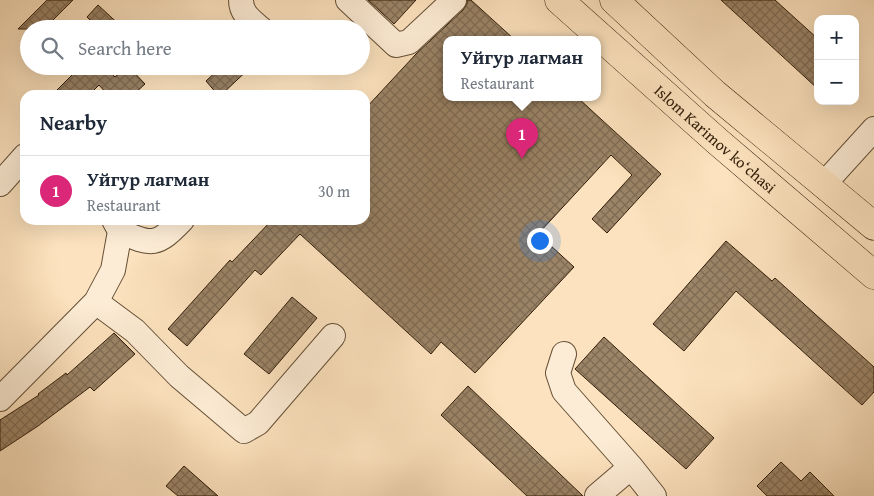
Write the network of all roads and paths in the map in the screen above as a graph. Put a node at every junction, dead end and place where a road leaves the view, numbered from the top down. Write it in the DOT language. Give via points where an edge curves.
graph roads {
  1 [pos="241,0"];
  2 [pos="348,0"];
  3 [pos="454,0"];
  4 [pos="559,0"];
  5 [pos="614,0"];
  6 [pos="251,20"];
  7 [pos="369,20"];
  8 [pos="370,21"];
  9 [pos="599,36"];
  10 [pos="601,37"];
  11 [pos="874,128"];
  12 [pos="20,162"];
  13 [pos="0,184"];
  14 [pos="824,184"];
  15 [pos="176,225"];
  16 [pos="117,226"];
  17 [pos="874,226"];
  18 [pos="874,275"];
  19 [pos="96,302"];
  20 [pos="333,336"];
  21 [pos="564,354"];
  22 [pos="0,399"];
  23 [pos="631,467"];
  24 [pos="597,496"];
  25 [pos="654,496"];
  1 -- 6 [label="street" via="241,8"];
  2 -- 7 [label="street"];
  3 -- 8 [label="street" via="409,42 396,45"];
  4 -- 9 [label="main road, Islom Karimov ko‘chasi"];
  5 -- 14 [label="main road, Islom Karimov ko‘chasi" via="715,94"];
  10 -- 18 [label="main road, Islom Karimov ko‘chasi"];
  11 -- 14 [label="street"];
  12 -- 13 [label="street"];
  14 -- 17 [label="main road, Islom Karimov ko‘chasi"];
  15 -- 16 [label="street" via="160,240 143,242"];
  16 -- 19 [label="street" via="113,270"];
  19 -- 20 [label="street" via="135,331 179,376 244,431 258,423"];
  19 -- 22 [label="street"];
  21 -- 23 [label="street" via="558,373 564,391"];
  23 -- 24 [label="street"];
  23 -- 25 [label="street"];
}
